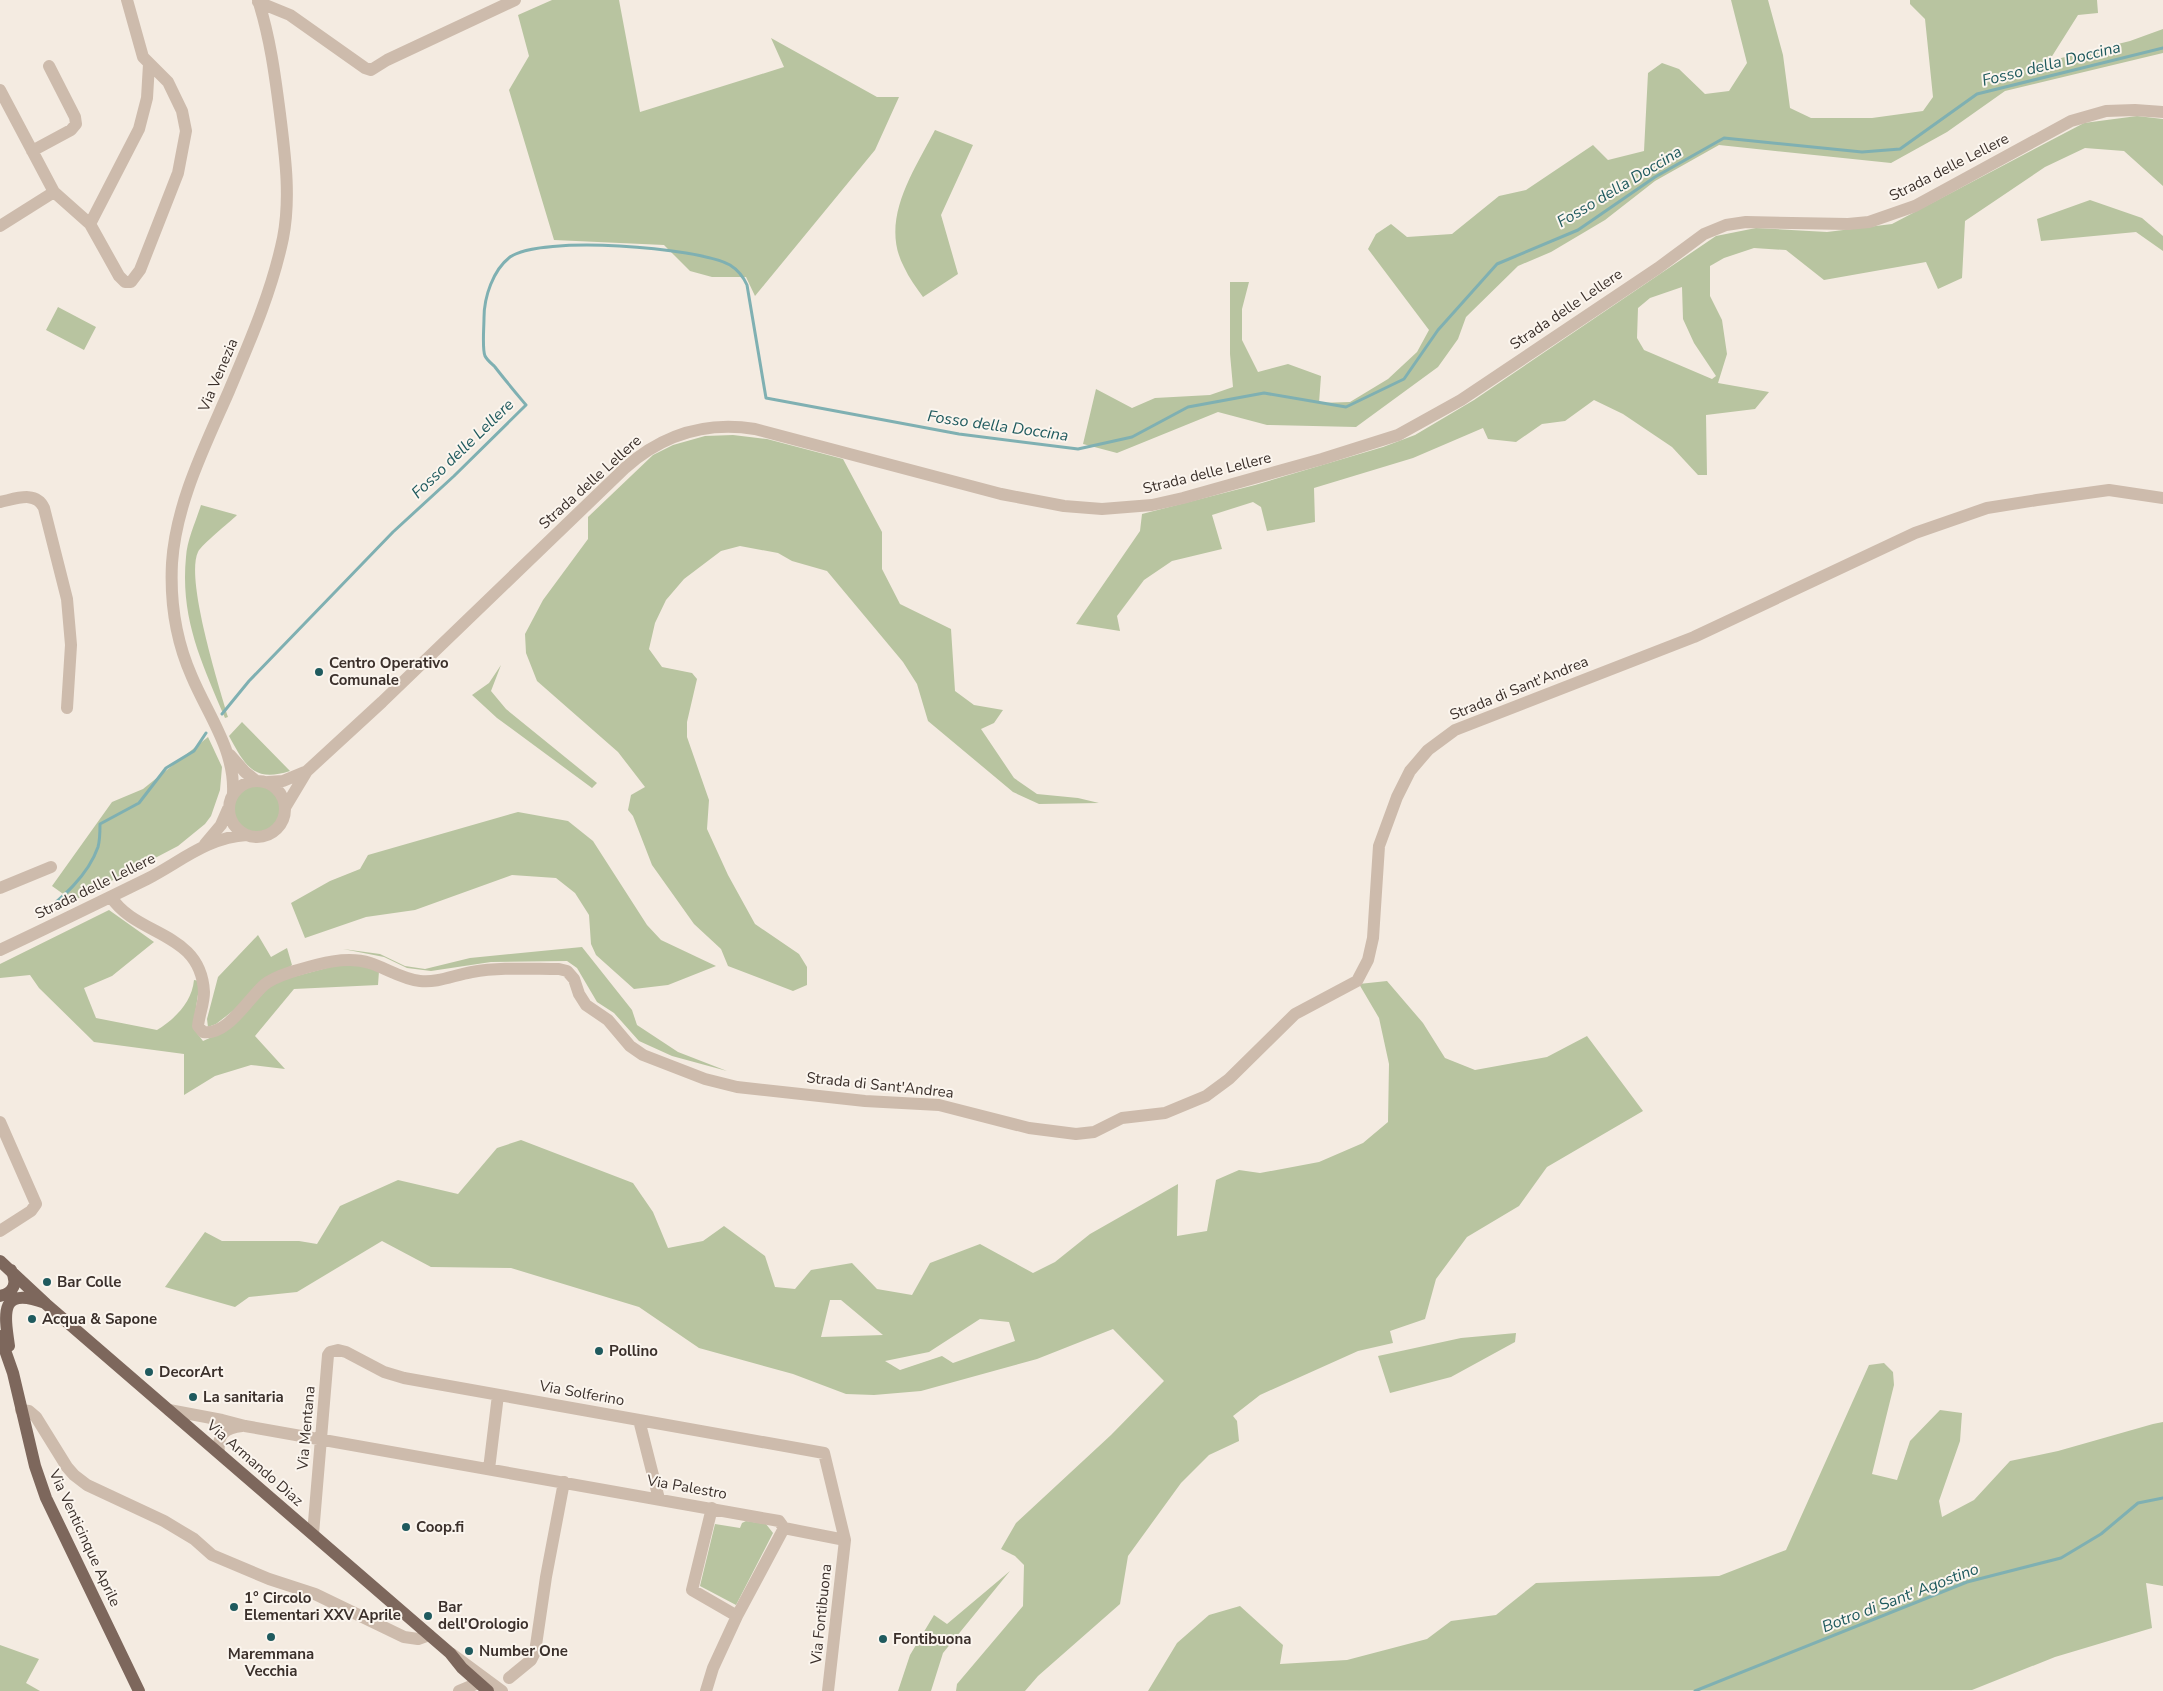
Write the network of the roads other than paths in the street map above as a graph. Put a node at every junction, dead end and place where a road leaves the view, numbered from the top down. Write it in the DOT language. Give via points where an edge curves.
graph roads {
  1 [pos="127,0"];
  2 [pos="515,0"];
  3 [pos="258,1"];
  4 [pos="149,64"];
  5 [pos="48,66"];
  6 [pos="0,90"];
  7 [pos="2163,112"];
  8 [pos="32,151"];
  9 [pos="54,192"];
  10 [pos="90,224"];
  11 [pos="0,226"];
  12 [pos="2163,498"];
  13 [pos="0,502"];
  14 [pos="67,708"];
  15 [pos="228,753"];
  16 [pos="306,771"];
  17 [pos="261,781"];
  18 [pos="233,793"];
  19 [pos="286,806"];
  20 [pos="228,809"];
  21 [pos="247,835"];
  22 [pos="203,846"];
  23 [pos="50,867"];
  24 [pos="0,888"];
  25 [pos="111,897"];
  26 [pos="0,950"];
  27 [pos="0,1122"];
  28 [pos="0,1231"];
  29 [pos="0,1260"];
  30 [pos="5,1268"];
  31 [pos="0,1296"];
  32 [pos="46,1304"];
  33 [pos="0,1339"];
  34 [pos="328,1355"];
  35 [pos="13,1374"];
  36 [pos="498,1395"];
  37 [pos="21,1410"];
  38 [pos="170,1410"];
  39 [pos="639,1420"];
  40 [pos="245,1426"];
  41 [pos="320,1440"];
  42 [pos="220,1454"];
  43 [pos="489,1469"];
  44 [pos="564,1482"];
  45 [pos="659,1499"];
  46 [pos="712,1508"];
  47 [pos="784,1528"];
  48 [pos="313,1534"];
  49 [pos="845,1540"];
  50 [pos="738,1616"];
  51 [pos="429,1635"];
  52 [pos="450,1653"];
  53 [pos="509,1678"];
  54 [pos="483,1687"];
  55 [pos="139,1691"];
  56 [pos="459,1691"];
  57 [pos="502,1691"];
  58 [pos="706,1691"];
  59 [pos="828,1691"];
  1 -- 4 [label="street" via="142,53"];
  2 -- 3 [label="street" via="371,70 290,15"];
  3 -- 15 [label="street, Via Venezia" via="272,58 284,144 287,186 284,230 255,331 188,491 172,565 173,606 183,653"];
  4 -- 10 [label="street" via="147,98 139,128"];
  4 -- 10 [label="street" via="166,79 178,101 184,116 186,137 174,184 140,270 133,280 121,279"];
  5 -- 8 [label="street" via="76,124"];
  6 -- 8 [label="street"];
  7 -- 16 [label="street, Strada delle Lellere" via="2120,109 2070,121 1914,206 1869,222 1746,222 1726,225 1704,234 1461,400 1398,435 1175,500 1132,507 1077,508 1001,494 755,429 718,426 676,435 651,447 625,468"];
  8 -- 9 [label="street"];
  9 -- 10 [label="street"];
  9 -- 11 [label="street"];
  12 -- 25 [label="street, Strada di Sant'Andrea" via="2109,490 1987,508 1946,521 1694,637 1455,730 1428,750 1410,771 1396,796 1379,846 1373,938 1368,960 1357,981 1295,1014 1229,1079 1206,1096 1164,1113 1122,1118 1094,1132 1058,1133 939,1105 865,1102 737,1087 705,1079 630,1046 608,1020 586,1005 578,994 574,979 567,971 559,969 492,970 438,981 419,981 368,962 332,962 271,980 227,1023 216,1031 203,1032 198,1026 204,992 198,964 172,940 123,910"];
  13 -- 14 [label="street" via="31,497 39,500 44,508 67,599 71,645"];
  15 -- 17 [label="street, Via Venezia" via="245,772"];
  15 -- 18 [label="street, Via Venezia" via="233,772"];
  16 -- 17 [label="street, Strada delle Lellere" via="283,781"];
  16 -- 19 [label="street, Strada delle Lellere"];
  17 -- 18 [label="street" via="239,786"];
  17 -- 19 [label="street" via="280,792"];
  18 -- 20 [label="street"];
  19 -- 21 [label="street" via="285,816 274,831 266,836"];
  20 -- 21 [label="street" via="234,825"];
  20 -- 22 [label="street, Strada delle Lellere" via="221,825"];
  21 -- 22 [label="street, Strada delle Lellere"];
  22 -- 25 [label="street, Strada delle Lellere"];
  23 -- 24 [label="street"];
  25 -- 26 [label="street, Strada delle Lellere"];
  27 -- 28 [label="street" via="36,1204"];
  29 -- 30 [label="main road, Via Armando Diaz"];
  30 -- 31 [label="main road" via="15,1279 9,1293"];
  30 -- 32 [label="main road, Via Armando Diaz"];
  32 -- 35 [label="main road" via="20,1297 8,1305 6,1324"];
  32 -- 38 [label="main road, Via Armando Diaz"];
  33 -- 35 [label="main road, Via Venticinque Aprile"];
  34 -- 36 [label="street, Via Solferino" via="342,1350 395,1376"];
  34 -- 41 [label="street, Via Mentana"];
  35 -- 37 [label="main road, Via Venticinque Aprile"];
  36 -- 39 [label="street, Via Solferino"];
  36 -- 43 [label="street"];
  37 -- 51 [label="street" via="36,1417 67,1467 80,1480 164,1520 212,1555 322,1597 404,1637 418,1639"];
  37 -- 55 [label="main road, Via Venticinque Aprile" via="46,1498"];
  38 -- 40 [label="street, Via Palestro"];
  38 -- 42 [label="main road, Via Armando Diaz"];
  39 -- 45 [label="street, Via Solferino"];
  39 -- 49 [label="street" via="824,1453"];
  40 -- 41 [label="street, Via Palestro"];
  40 -- 42 [label="street" via="230,1428 223,1433 219,1440"];
  41 -- 43 [label="street, Via Palestro"];
  41 -- 48 [label="street, Via Mentana"];
  42 -- 48 [label="main road, Via Armando Diaz"];
  43 -- 44 [label="street, Via Palestro"];
  44 -- 45 [label="street, Via Palestro"];
  44 -- 53 [label="street" via="535,1652 531,1660"];
  45 -- 46 [label="street, Via Palestro"];
  46 -- 47 [label="street, Via Palestro" via="779,1520"];
  46 -- 50 [label="street" via="692,1590"];
  47 -- 49 [label="street, Via Palestro"];
  47 -- 50 [label="street"];
  48 -- 51 [label="main road, Via Armando Diaz"];
  49 -- 59 [label="street, Via Fontibuona"];
  50 -- 58 [label="street" via="713,1668"];
  51 -- 52 [label="main road, Via Armando Diaz"];
  52 -- 54 [label="main road, Via Armando Diaz"];
  52 -- 57 [label="street"];
  54 -- 56 [label="street"];
}
